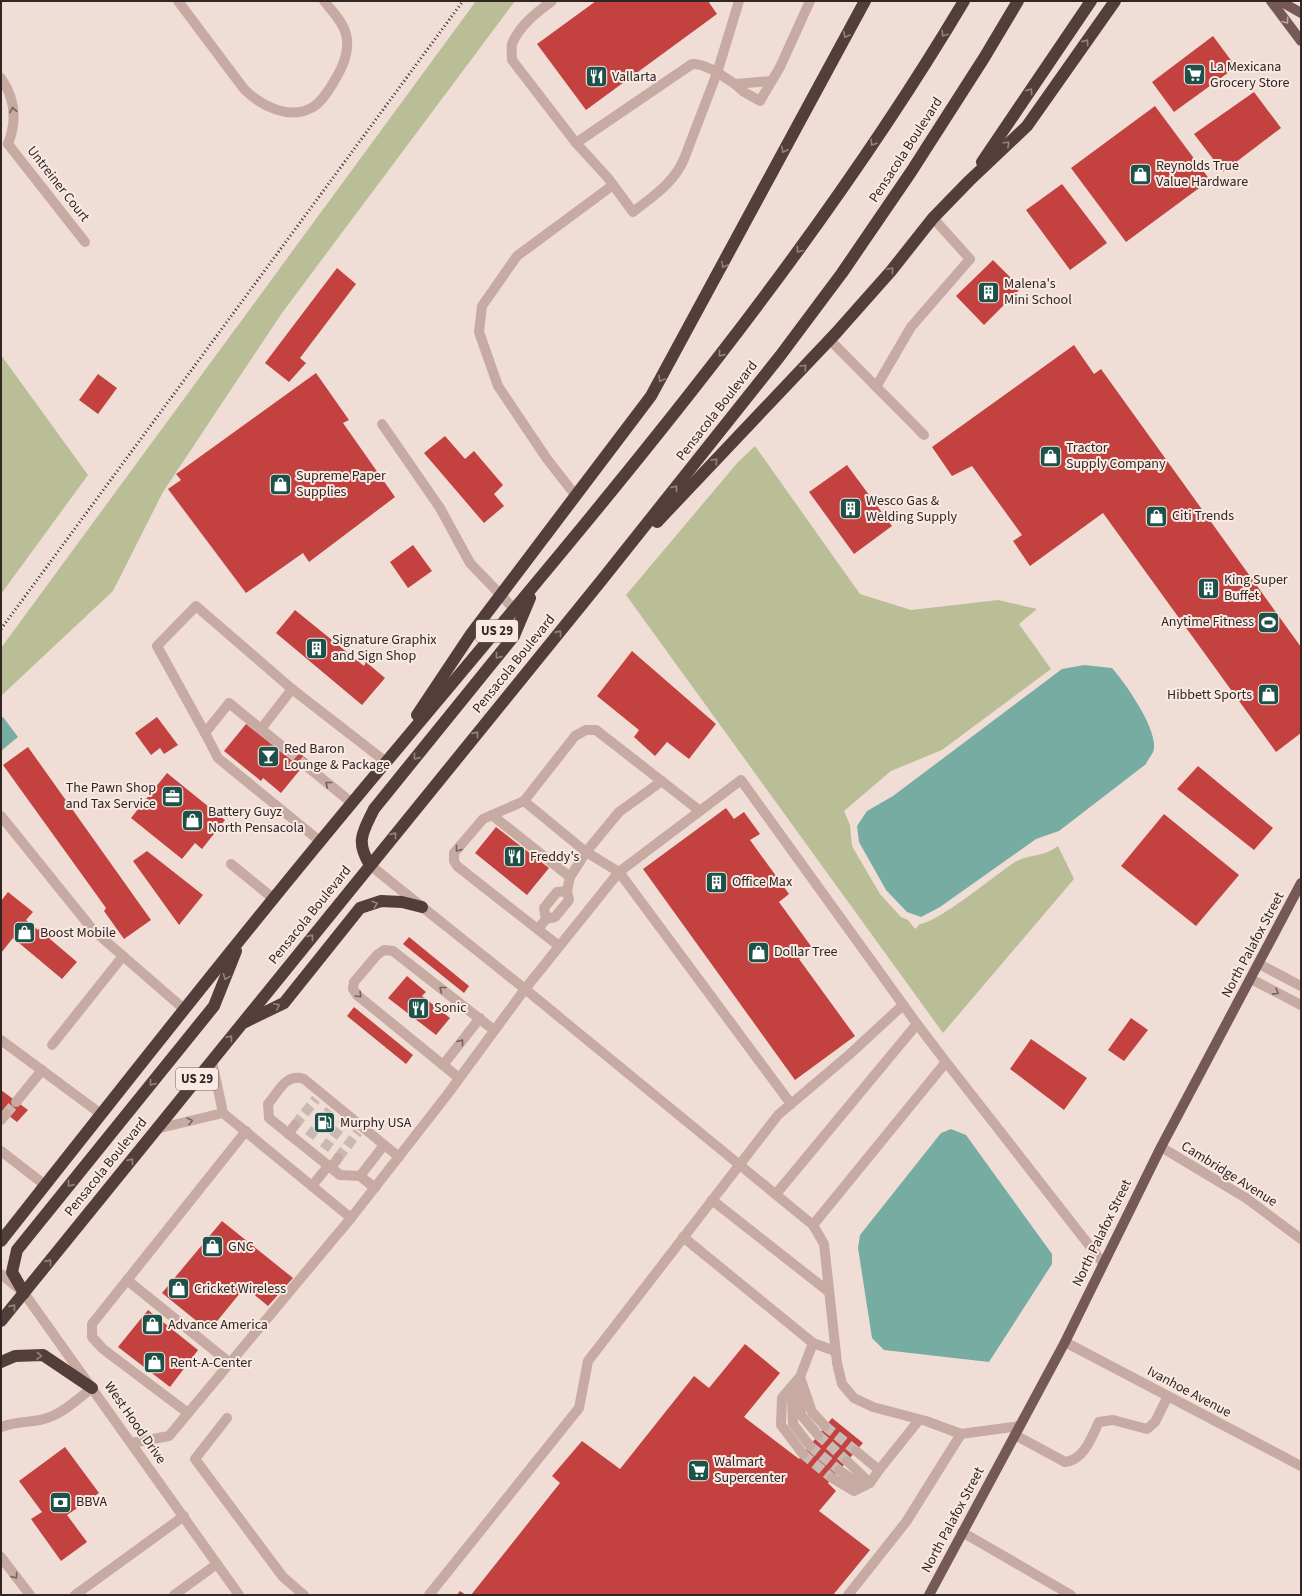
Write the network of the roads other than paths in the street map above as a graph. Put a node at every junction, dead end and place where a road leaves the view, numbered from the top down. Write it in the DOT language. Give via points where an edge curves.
graph roads {
  1 [pos="178,1"];
  2 [pos="324,1"];
  3 [pos="552,1"];
  4 [pos="810,1"];
  5 [pos="865,1"];
  6 [pos="964,1"];
  7 [pos="1018,1"];
  8 [pos="1091,1"];
  9 [pos="1115,1"];
  10 [pos="1271,1"];
  11 [pos="1280,1"];
  12 [pos="740,2"];
  13 [pos="1301,13"];
  14 [pos="1301,40"];
  15 [pos="717,74"];
  16 [pos="1,78"];
  17 [pos="771,82"];
  18 [pos="736,84"];
  19 [pos="576,143"];
  20 [pos="5,144"];
  21 [pos="968,181"];
  22 [pos="613,185"];
  23 [pos="933,218"];
  24 [pos="85,242"];
  25 [pos="829,340"];
  26 [pos="876,387"];
  27 [pos="382,424"];
  28 [pos="924,435"];
  29 [pos="576,496"];
  30 [pos="601,581"];
  31 [pos="535,585"];
  32 [pos="500,595"];
  33 [pos="514,610"];
  34 [pos="292,689"];
  35 [pos="261,729"];
  36 [pos="205,733"];
  37 [pos="288,751"];
  38 [pos="386,762"];
  39 [pos="304,764"];
  40 [pos="662,782"];
  41 [pos="524,802"];
  42 [pos="352,803"];
  43 [pos="700,811"];
  44 [pos="1,816"];
  45 [pos="488,817"];
  46 [pos="321,842"];
  47 [pos="586,852"];
  48 [pos="231,864"];
  49 [pos="370,865"];
  50 [pos="620,872"];
  51 [pos="570,877"];
  52 [pos="1301,883"];
  53 [pos="567,891"];
  54 [pos="274,899"];
  55 [pos="422,907"];
  56 [pos="546,919"];
  57 [pos="538,929"];
  58 [pos="240,941"];
  59 [pos="559,946"];
  60 [pos="123,956"];
  61 [pos="1259,964"];
  62 [pos="1251,979"];
  63 [pos="1301,986"];
  64 [pos="525,989"];
  65 [pos="903,1005"];
  66 [pos="1301,1005"];
  67 [pos="184,1009"];
  68 [pos="480,1018"];
  69 [pos="242,1023"];
  70 [pos="917,1024"];
  71 [pos="494,1030"];
  72 [pos="1,1040"];
  73 [pos="52,1045"];
  74 [pos="212,1061"];
  75 [pos="946,1062"];
  76 [pos="443,1065"];
  77 [pos="42,1070"];
  78 [pos="459,1078"];
  79 [pos="16,1102"];
  80 [pos="791,1104"];
  81 [pos="223,1113"];
  82 [pos="101,1114"];
  83 [pos="295,1125"];
  84 [pos="156,1129"];
  85 [pos="246,1131"];
  86 [pos="288,1134"];
  87 [pos="309,1137"];
  88 [pos="303,1145"];
  89 [pos="384,1145"];
  90 [pos="1161,1147"];
  91 [pos="1,1151"];
  92 [pos="399,1157"];
  93 [pos="338,1158"];
  94 [pos="740,1164"];
  95 [pos="330,1167"];
  96 [pos="360,1176"];
  97 [pos="45,1186"];
  98 [pos="312,1186"];
  99 [pos="375,1188"];
  100 [pos="776,1194"];
  101 [pos="712,1200"];
  102 [pos="351,1218"];
  103 [pos="813,1225"];
  104 [pos="683,1237"];
  105 [pos="1301,1239"];
  106 [pos="1,1241"];
  107 [pos="1102,1263"];
  108 [pos="1,1274"];
  109 [pos="128,1280"];
  110 [pos="829,1292"];
  111 [pos="24,1293"];
  112 [pos="1,1321"];
  113 [pos="1065,1342"];
  114 [pos="813,1343"];
  115 [pos="835,1351"];
  116 [pos="1,1362"];
  117 [pos="230,1363"];
  118 [pos="800,1376"];
  119 [pos="92,1388"];
  120 [pos="1168,1396"];
  121 [pos="188,1413"];
  122 [pos="227,1418"];
  123 [pos="919,1420"];
  124 [pos="825,1426"];
  125 [pos="1,1427"];
  126 [pos="1018,1431"];
  127 [pos="961,1434"];
  128 [pos="818,1435"];
  129 [pos="132,1443"];
  130 [pos="810,1446"];
  131 [pos="856,1451"];
  132 [pos="803,1454"];
  133 [pos="848,1461"];
  134 [pos="1301,1466"];
  135 [pos="879,1470"];
  136 [pos="836,1474"];
  137 [pos="870,1483"];
  138 [pos="184,1516"];
  139 [pos="962,1532"];
  140 [pos="1,1557"];
  141 [pos="217,1564"];
  142 [pos="30,1595"];
  143 [pos="75,1595"];
  144 [pos="174,1595"];
  145 [pos="239,1595"];
  146 [pos="304,1595"];
  147 [pos="429,1595"];
  148 [pos="848,1595"];
  149 [pos="929,1595"];
  150 [pos="1071,1595"];
  1 -- 2 [label="street" via="244,89 256,101 288,112 314,107 334,82 346,57 348,45 343,27"];
  3 -- 19 [label="street" via="535,13 518,35 512,46 512,60"];
  4 -- 17 [label="street"];
  5 -- 29 [label="highway, one-way" via="651,396"];
  6 -- 31 [label="highway, US 29, one-way" via="887,123 808,238 735,337"];
  30 -- 7 [label="highway, Pensacola Boulevard / US 29, one-way" via="780,356 842,273 911,172"];
  21 -- 8 [label="highway, one-way"];
  21 -- 9 [label="highway, one-way" via="1027,126"];
  10 -- 14 [label="main road, one-way"];
  11 -- 13 [label="main road"];
  12 -- 15 [label="street"];
  15 -- 18 [label="street"];
  15 -- 19 [label="street" via="705,66 692,64"];
  15 -- 22 [label="street" via="680,170 671,182 633,212"];
  20 -- 16 [label="street, Untreiner Court, one-way" via="13,131 15,118 11,95"];
  17 -- 18 [label="street"];
  17 -- 18 [label="street" via="760,101"];
  19 -- 22 [label="street"];
  20 -- 24 [label="street, Untreiner Court"];
  21 -- 23 [label="highway"];
  22 -- 29 [label="street" via="517,256 482,306 479,332 498,386 547,459"];
  25 -- 23 [label="highway, one-way"];
  23 -- 26 [label="street" via="970,259 911,327"];
  25 -- 26 [label="street"];
  30 -- 25 [label="highway, one-way"];
  26 -- 28 [label="street"];
  27 -- 32 [label="street" via="440,508 470,564"];
  29 -- 32 [label="highway"];
  49 -- 30 [label="highway, Pensacola Boulevard / US 29, one-way"];
  31 -- 33 [label="highway, US 29"];
  31 -- 49 [label="highway, one-way" via="514,636 374,809 362,833 362,852"];
  32 -- 33 [label="street"];
  32 -- 38 [label="highway"];
  33 -- 38 [label="highway, US 29"];
  34 -- 35 [label="street"];
  34 -- 36 [label="street" via="196,606 157,646"];
  34 -- 38 [label="street"];
  35 -- 36 [label="street" via="229,703"];
  35 -- 37 [label="street"];
  36 -- 46 [label="street" via="218,758"];
  38 -- 42 [label="highway, US 29"];
  42 -- 39 [label="street, one-way"];
  40 -- 41 [label="street" via="596,730 586,730 574,736"];
  40 -- 43 [label="street"];
  40 -- 47 [label="street" via="619,812"];
  41 -- 45 [label="street"];
  41 -- 47 [label="street"];
  42 -- 46 [label="highway, US 29"];
  43 -- 50 [label="street"];
  43 -- 65 [label="street" via="741,780"];
  44 -- 60 [label="street" via="93,930"];
  45 -- 51 [label="street"];
  45 -- 57 [label="street, one-way" via="454,853 454,860 457,866"];
  46 -- 54 [label="highway, US 29"];
  47 -- 50 [label="street"];
  47 -- 51 [label="street"];
  48 -- 54 [label="street"];
  49 -- 55 [label="street"];
  69 -- 49 [label="highway, Pensacola Boulevard / US 29, one-way"];
  50 -- 59 [label="street"];
  50 -- 80 [label="street"];
  51 -- 53 [label="street"];
  52 -- 61 [label="main road, North Palafox Street"];
  53 -- 56 [label="street" via="569,900 555,917"];
  53 -- 56 [label="street" via="558,892 544,908"];
  54 -- 58 [label="highway, US 29"];
  55 -- 64 [label="street"];
  69 -- 55 [label="highway, one-way" via="284,1003 360,908 381,901 402,902"];
  56 -- 57 [label="street"];
  57 -- 59 [label="street"];
  58 -- 67 [label="highway, US 29"];
  58 -- 111 [label="highway, one-way" via="214,1006 17,1250 12,1272"];
  59 -- 64 [label="street"];
  60 -- 67 [label="street"];
  60 -- 73 [label="street"];
  61 -- 62 [label="main road, North Palafox Street"];
  61 -- 63 [label="street"];
  62 -- 66 [label="street, one-way"];
  62 -- 90 [label="main road, North Palafox Street"];
  64 -- 71 [label="street"];
  64 -- 94 [label="street"];
  65 -- 70 [label="street"];
  65 -- 80 [label="street"];
  67 -- 82 [label="highway, US 29"];
  68 -- 71 [label="street"];
  76 -- 68 [label="street, one-way"];
  68 -- 76 [label="street, one-way" via="393,950 384,950 377,955 354,982 353,989 358,995"];
  74 -- 69 [label="highway, Pensacola Boulevard / US 29, one-way"];
  70 -- 75 [label="street"];
  70 -- 100 [label="street"];
  71 -- 78 [label="street"];
  72 -- 77 [label="street"];
  74 -- 81 [label="street"];
  74 -- 84 [label="highway, Pensacola Boulevard / US 29"];
  75 -- 103 [label="street"];
  75 -- 107 [label="street"];
  76 -- 78 [label="street"];
  77 -- 79 [label="street"];
  77 -- 82 [label="street"];
  78 -- 92 [label="street"];
  80 -- 94 [label="street" via="778,1115"];
  84 -- 81 [label="street, one-way"];
  81 -- 85 [label="street"];
  82 -- 97 [label="highway, US 29"];
  83 -- 86 [label="street"];
  111 -- 84 [label="highway, Pensacola Boulevard / US 29, one-way"];
  85 -- 98 [label="street"];
  85 -- 109 [label="street"];
  86 -- 88 [label="street"];
  86 -- 89 [label="street" via="269,1118 268,1104 288,1078 297,1076 304,1079 318,1096"];
  87 -- 88 [label="street"];
  88 -- 95 [label="street" via="320,1153"];
  89 -- 92 [label="street"];
  89 -- 96 [label="street"];
  90 -- 105 [label="street, Cambridge Avenue" via="1246,1198"];
  90 -- 107 [label="main road, North Palafox Street"];
  91 -- 97 [label="street"];
  92 -- 99 [label="street"];
  93 -- 95 [label="street"];
  94 -- 100 [label="street"];
  94 -- 101 [label="street"];
  95 -- 96 [label="street" via="340,1175"];
  95 -- 98 [label="street"];
  96 -- 99 [label="street"];
  97 -- 106 [label="highway, US 29"];
  98 -- 102 [label="street"];
  99 -- 102 [label="street"];
  100 -- 103 [label="street"];
  101 -- 104 [label="street"];
  101 -- 110 [label="street"];
  102 -- 117 [label="street"];
  103 -- 110 [label="street" via="824,1244"];
  104 -- 114 [label="street"];
  104 -- 147 [label="street" via="588,1361 579,1408"];
  107 -- 113 [label="main road, North Palafox Street"];
  108 -- 111 [label="street, West Hood Drive"];
  109 -- 117 [label="street"];
  109 -- 121 [label="street" via="92,1324 92,1337 103,1349"];
  110 -- 115 [label="street"];
  112 -- 111 [label="highway, Pensacola Boulevard / US 29, one-way"];
  111 -- 119 [label="street, West Hood Drive"];
  113 -- 120 [label="street, Ivanhoe Avenue"];
  113 -- 126 [label="main road, North Palafox Street"];
  114 -- 115 [label="street"];
  114 -- 118 [label="street"];
  115 -- 123 [label="street" via="842,1384 854,1398 873,1407"];
  116 -- 119 [label="highway, one-way" via="14,1356 43,1355"];
  117 -- 121 [label="street"];
  118 -- 124 [label="street" via="812,1412"];
  118 -- 128 [label="street" via="801,1415"];
  118 -- 130 [label="street" via="792,1399 792,1424"];
  118 -- 132 [label="street" via="782,1398 781,1425"];
  119 -- 125 [label="street" via="59,1414"];
  119 -- 129 [label="street, West Hood Drive"];
  120 -- 126 [label="street" via="1155,1422 1147,1429 1113,1420 1099,1422 1084,1451 1074,1461 1065,1462"];
  120 -- 134 [label="street, Ivanhoe Avenue"];
  121 -- 129 [label="street" via="169,1436"];
  122 -- 146 [label="street" via="195,1459 283,1577"];
  123 -- 127 [label="street"];
  123 -- 135 [label="street"];
  126 -- 127 [label="street"];
  126 -- 139 [label="main road, North Palafox Street"];
  127 -- 148 [label="street" via="906,1522"];
  129 -- 138 [label="street, West Hood Drive"];
  131 -- 135 [label="street"];
  133 -- 137 [label="street"];
  135 -- 137 [label="street"];
  136 -- 137 [label="street" via="856,1482"];
  138 -- 141 [label="street, West Hood Drive"];
  138 -- 143 [label="street"];
  139 -- 149 [label="main road, North Palafox Street"];
  139 -- 150 [label="street"];
  140 -- 142 [label="street, one-way"];
  141 -- 144 [label="street"];
  141 -- 145 [label="street, West Hood Drive"];
}
